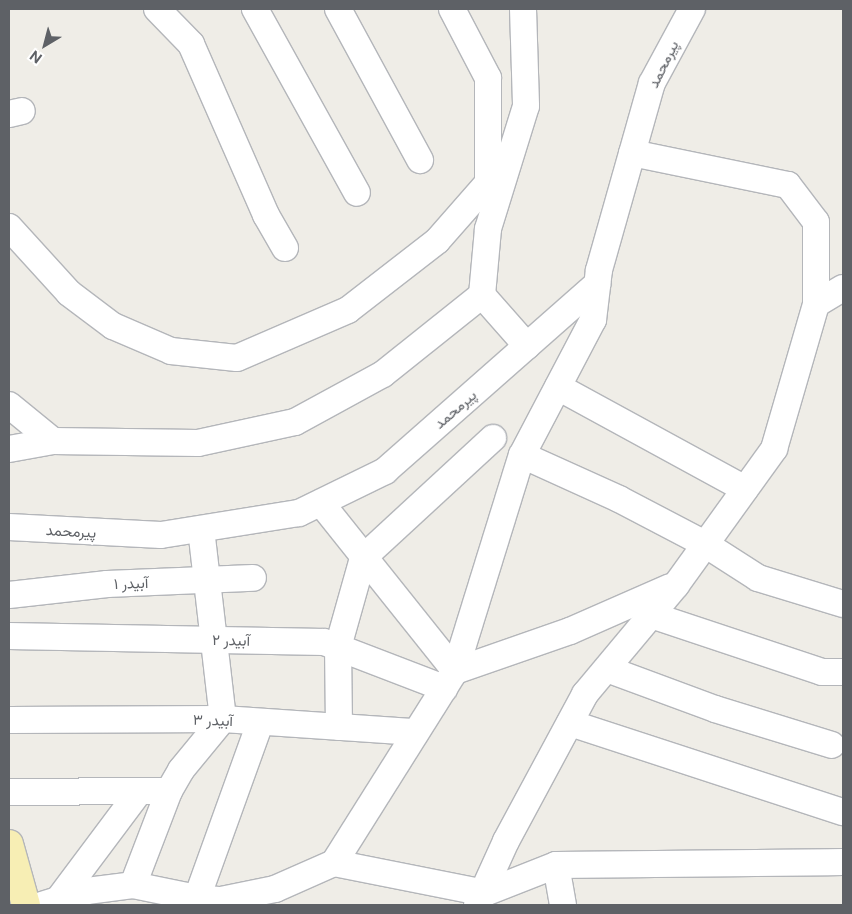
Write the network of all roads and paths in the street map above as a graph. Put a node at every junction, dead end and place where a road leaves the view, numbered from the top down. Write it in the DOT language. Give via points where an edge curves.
graph roads {
  1 [pos="157,9"];
  2 [pos="255,9"];
  3 [pos="338,9"];
  4 [pos="452,9"];
  5 [pos="523,9"];
  6 [pos="692,9"];
  7 [pos="632,154"];
  8 [pos="420,160"];
  9 [pos="488,182"];
  10 [pos="356,194"];
  11 [pos="9,227"];
  12 [pos="488,229"];
  13 [pos="285,248"];
  14 [pos="597,284"];
  15 [pos="843,288"];
  16 [pos="482,295"];
  17 [pos="816,304"];
  18 [pos="527,346"];
  19 [pos="558,387"];
  20 [pos="9,405"];
  21 [pos="494,438"];
  22 [pos="53,441"];
  23 [pos="9,449"];
  24 [pos="522,455"];
  25 [pos="745,489"];
  26 [pos="321,503"];
  27 [pos="9,527"];
  28 [pos="201,529"];
  29 [pos="705,544"];
  30 [pos="363,558"];
  31 [pos="253,578"];
  32 [pos="207,580"];
  33 [pos="676,585"];
  34 [pos="9,594"];
  35 [pos="843,604"];
  36 [pos="651,615"];
  37 [pos="9,636"];
  38 [pos="214,639"];
  39 [pos="338,647"];
  40 [pos="607,669"];
  41 [pos="843,672"];
  42 [pos="449,679"];
  43 [pos="223,719"];
  44 [pos="9,720"];
  45 [pos="260,723"];
  46 [pos="570,723"];
  47 [pos="339,727"];
  48 [pos="416,732"];
  49 [pos="832,745"];
  50 [pos="169,791"];
  51 [pos="9,792"];
  52 [pos="138,793"];
  53 [pos="843,812"];
  54 [pos="9,844"];
  55 [pos="843,862"];
  56 [pos="334,863"];
  57 [pos="556,864"];
  58 [pos="307,875"];
  59 [pos="133,885"];
  60 [pos="197,898"];
  61 [pos="481,899"];
  62 [pos="50,902"];
  63 [pos="26,905"];
  64 [pos="292,905"];
  65 [pos="563,905"];
  1 -- 13 [label="street" via="191,44 266,215"];
  2 -- 10 [label="street"];
  3 -- 8 [label="street"];
  4 -- 9 [label="street" via="488,78"];
  5 -- 12 [label="street" via="526,106"];
  6 -- 7 [label="street, پیرمحمد" via="652,83"];
  7 -- 14 [label="street, پیرمحمد"];
  7 -- 17 [label="street" via="788,185 816,222"];
  9 -- 11 [label="street" via="437,241 348,310 237,358 171,351 113,326 69,293"];
  9 -- 12 [label="street"];
  12 -- 16 [label="street"];
  14 -- 18 [label="street, پیرمحمد"];
  14 -- 19 [label="street" via="593,320"];
  15 -- 17 [label="street"];
  16 -- 18 [label="street"];
  16 -- 22 [label="street" via="383,374 295,422 198,443"];
  17 -- 25 [label="street" via="774,449"];
  18 -- 26 [label="street, پیرمحمد" via="385,472"];
  19 -- 24 [label="street"];
  19 -- 25 [label="street"];
  20 -- 22 [label="street"];
  21 -- 30 [label="street"];
  22 -- 23 [label="street"];
  24 -- 29 [label="street" via="619,499"];
  24 -- 42 [label="street"];
  25 -- 29 [label="street"];
  26 -- 28 [label="street, پیرمحمد" via="299,513"];
  26 -- 30 [label="street"];
  27 -- 28 [label="street, پیرمحمد" via="161,535"];
  28 -- 32 [label="street"];
  29 -- 33 [label="street"];
  29 -- 35 [label="street" via="758,578"];
  30 -- 39 [label="street"];
  30 -- 42 [label="street"];
  31 -- 32 [label="street, آبیدر ۱"];
  32 -- 34 [label="street, آبیدر ۱" via="107,584"];
  32 -- 38 [label="street"];
  33 -- 36 [label="street"];
  33 -- 42 [label="street"];
  36 -- 40 [label="street"];
  36 -- 41 [label="street" via="822,672"];
  37 -- 38 [label="street, آبیدر ۲"];
  38 -- 39 [label="street, آبیدر ۲" via="324,642"];
  38 -- 43 [label="street"];
  39 -- 42 [label="street, آبیدر ۲"];
  39 -- 47 [label="street"];
  40 -- 46 [label="street" via="585,694"];
  40 -- 49 [label="street" via="715,709"];
  42 -- 48 [label="street"];
  43 -- 44 [label="street, آبیدر ۳"];
  43 -- 45 [label="street, آبیدر ۳"];
  43 -- 50 [label="street"];
  45 -- 47 [label="street, آبیدر ۳"];
  45 -- 60 [label="street"];
  46 -- 53 [label="street"];
  46 -- 61 [label="street" via="506,841"];
  47 -- 48 [label="street, آبیدر ۳"];
  48 -- 56 [label="street"];
  50 -- 52 [label="street"];
  50 -- 59 [label="street"];
  51 -- 52 [label="street"];
  52 -- 62 [label="street"];
  54 -- 63 [label="main road"];
  55 -- 57 [label="street"];
  56 -- 58 [label="street"];
  56 -- 61 [label="street"];
  57 -- 61 [label="street"];
  57 -- 65 [label="street"];
  58 -- 60 [label="street" via="275,889 221,900"];
  58 -- 64 [label="street"];
  59 -- 60 [label="street"];
  59 -- 62 [label="street"];
}
